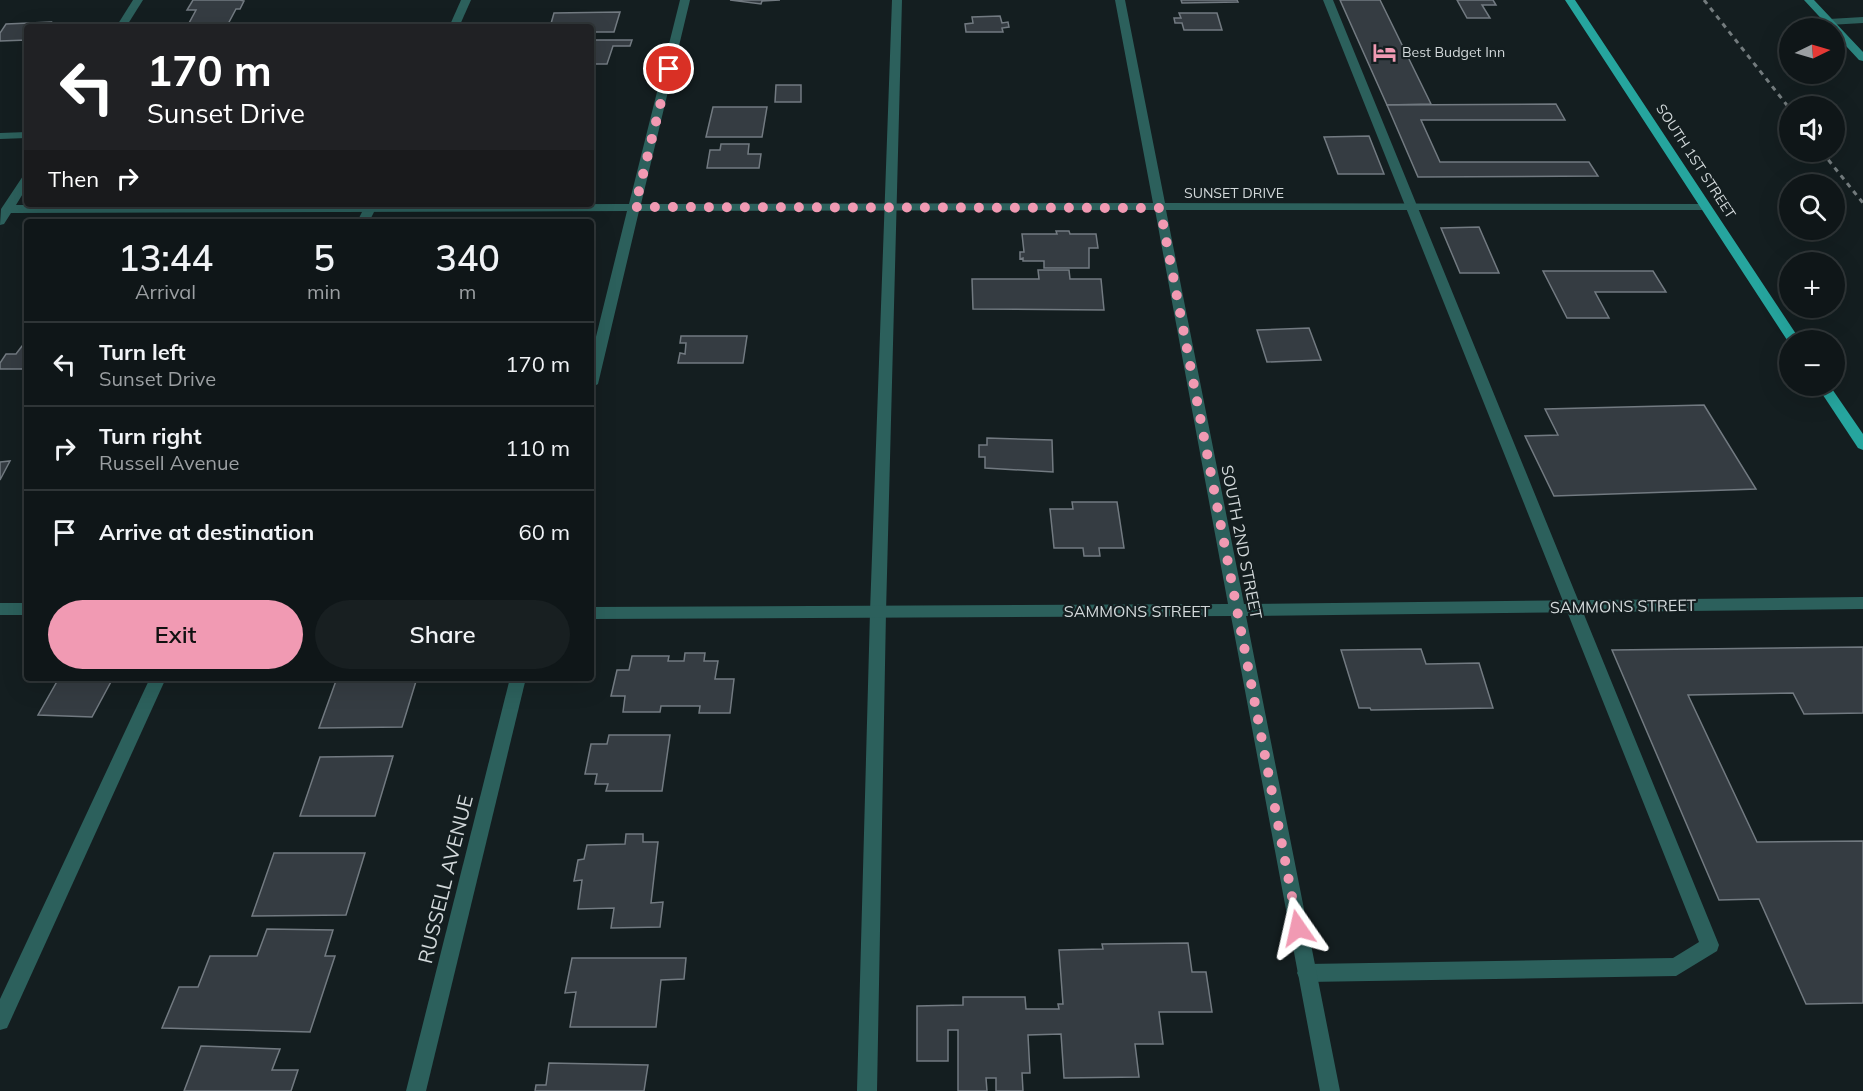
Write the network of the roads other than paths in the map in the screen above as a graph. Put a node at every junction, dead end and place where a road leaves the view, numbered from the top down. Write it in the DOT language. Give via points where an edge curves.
graph roads {
  1 [pos="138,0"];
  2 [pos="466,0"];
  3 [pos="685,0"];
  4 [pos="897,0"];
  5 [pos="1120,0"];
  6 [pos="1328,0"];
  7 [pos="1570,0"];
  8 [pos="1809,0"];
  9 [pos="1825,18"];
  10 [pos="1863,20"];
  11 [pos="1845,21"];
  12 [pos="123,24"];
  13 [pos="455,24"];
  14 [pos="1845,39"];
  15 [pos="1863,58"];
  16 [pos="24,135"];
  17 [pos="0,136"];
  18 [pos="24,183"];
  19 [pos="1705,206"];
  20 [pos="280,207"];
  21 [pos="594,207"];
  22 [pos="635,207"];
  23 [pos="1412,207"];
  24 [pos="892,208"];
  25 [pos="1160,208"];
  26 [pos="7,210"];
  27 [pos="0,221"];
  28 [pos="1787,330"];
  29 [pos="594,372"];
  30 [pos="1831,396"];
  31 [pos="1863,445"];
  32 [pos="1863,603"];
  33 [pos="1574,606"];
  34 [pos="0,609"];
  35 [pos="24,609"];
  36 [pos="1237,610"];
  37 [pos="878,612"];
  38 [pos="594,614"];
  39 [pos="157,681"];
  40 [pos="517,681"];
  41 [pos="1307,973"];
  42 [pos="0,1021"];
  43 [pos="416,1091"];
  44 [pos="867,1091"];
  45 [pos="1330,1091"];
  1 -- 12 [label="street"];
  2 -- 13 [label="street"];
  3 -- 22 [label="street"];
  4 -- 24 [label="street"];
  5 -- 25 [label="street, SOUTH 2ND STREET"];
  6 -- 23 [label="street"];
  7 -- 19 [label="main road, SOUTH 1ST STREET"];
  8 -- 9 [label="main road"];
  10 -- 11 [label="street"];
  14 -- 15 [label="main road"];
  16 -- 17 [label="street"];
  18 -- 26 [label="street"];
  19 -- 23 [label="street, SUNSET DRIVE"];
  19 -- 28 [label="main road, SOUTH 1ST STREET"];
  20 -- 26 [label="street, SUNSET DRIVE"];
  21 -- 22 [label="street, SUNSET DRIVE"];
  22 -- 24 [label="street, SUNSET DRIVE"];
  22 -- 29 [label="street"];
  23 -- 25 [label="street, SUNSET DRIVE"];
  23 -- 33 [label="street"];
  24 -- 25 [label="street, SUNSET DRIVE"];
  24 -- 37 [label="street"];
  25 -- 36 [label="street, SOUTH 2ND STREET"];
  26 -- 27 [label="street"];
  30 -- 31 [label="main road"];
  32 -- 33 [label="street, SAMMONS STREET"];
  33 -- 36 [label="street, SAMMONS STREET"];
  33 -- 41 [label="street" via="1710,945 1676,967"];
  34 -- 35 [label="street"];
  36 -- 37 [label="street, SAMMONS STREET"];
  36 -- 41 [label="street, SOUTH 2ND STREET"];
  37 -- 38 [label="street, SAMMONS STREET"];
  37 -- 44 [label="street"];
  39 -- 42 [label="street"];
  40 -- 43 [label="street, RUSSELL AVENUE"];
  41 -- 45 [label="street, SOUTH 2ND STREET"];
}
